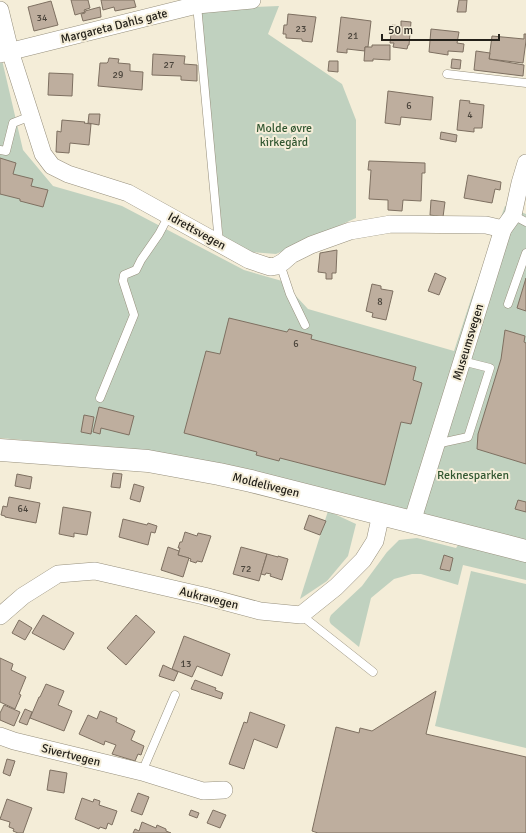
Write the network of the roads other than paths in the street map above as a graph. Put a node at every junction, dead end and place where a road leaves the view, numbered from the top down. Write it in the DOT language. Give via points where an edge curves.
graph roads {
  1 [pos="252,0"];
  2 [pos="197,5"];
  3 [pos="0,10"];
  4 [pos="5,53"];
  5 [pos="447,74"];
  6 [pos="526,83"];
  7 [pos="31,116"];
  8 [pos="0,150"];
  9 [pos="526,163"];
  10 [pos="523,183"];
  11 [pos="169,215"];
  12 [pos="520,218"];
  13 [pos="503,229"];
  14 [pos="219,243"];
  15 [pos="526,253"];
  16 [pos="280,264"];
  17 [pos="508,304"];
  18 [pos="305,325"];
  19 [pos="462,361"];
  20 [pos="100,398"];
  21 [pos="436,444"];
  22 [pos="0,450"];
  23 [pos="381,514"];
  24 [pos="412,522"];
  25 [pos="526,551"];
  26 [pos="301,615"];
  27 [pos="0,616"];
  28 [pos="372,672"];
  29 [pos="175,696"];
  30 [pos="0,736"];
  31 [pos="142,772"];
  32 [pos="224,790"];
  1 -- 2 [label="street, Margareta Dahls gate"];
  2 -- 4 [label="street, Margareta Dahls gate"];
  2 -- 14 [label="lane"];
  3 -- 4 [label="street, Idrettsvegen"];
  4 -- 7 [label="street, Idrettsvegen"];
  5 -- 6 [label="lane"];
  7 -- 8 [label="lane" via="13,123 6,151"];
  7 -- 11 [label="street, Idrettsvegen" via="43,154 52,166 68,174 128,193"];
  9 -- 10 [label="street, Museumsvegen"];
  10 -- 12 [label="street, Museumsvegen"];
  11 -- 14 [label="street, Idrettsvegen"];
  11 -- 20 [label="lane" via="136,270 124,275 123,281 134,315"];
  12 -- 13 [label="street, Museumsvegen"];
  13 -- 16 [label="street" via="486,225 391,224 350,231 291,255"];
  13 -- 19 [label="street, Museumsvegen"];
  14 -- 16 [label="street, Idrettsvegen" via="249,260 270,267"];
  15 -- 17 [label="lane"];
  16 -- 18 [label="lane" via="290,294"];
  19 -- 21 [label="street, Museumsvegen"];
  19 -- 21 [label="lane" via="490,368 468,437"];
  21 -- 24 [label="street, Museumsvegen"];
  22 -- 23 [label="main road, Moldelivegen" via="148,461 250,481"];
  23 -- 24 [label="main road, Moldelivegen"];
  23 -- 26 [label="street" via="375,541 363,560 336,587"];
  24 -- 25 [label="main road, Moldelivegen"];
  26 -- 27 [label="street, Aukravegen" via="260,611 95,571 58,574 23,596"];
  26 -- 28 [label="lane"];
  29 -- 31 [label="lane"];
  30 -- 31 [label="street, Sivertvegen"];
  31 -- 32 [label="street, Sivertvegen" via="203,791"];
}
